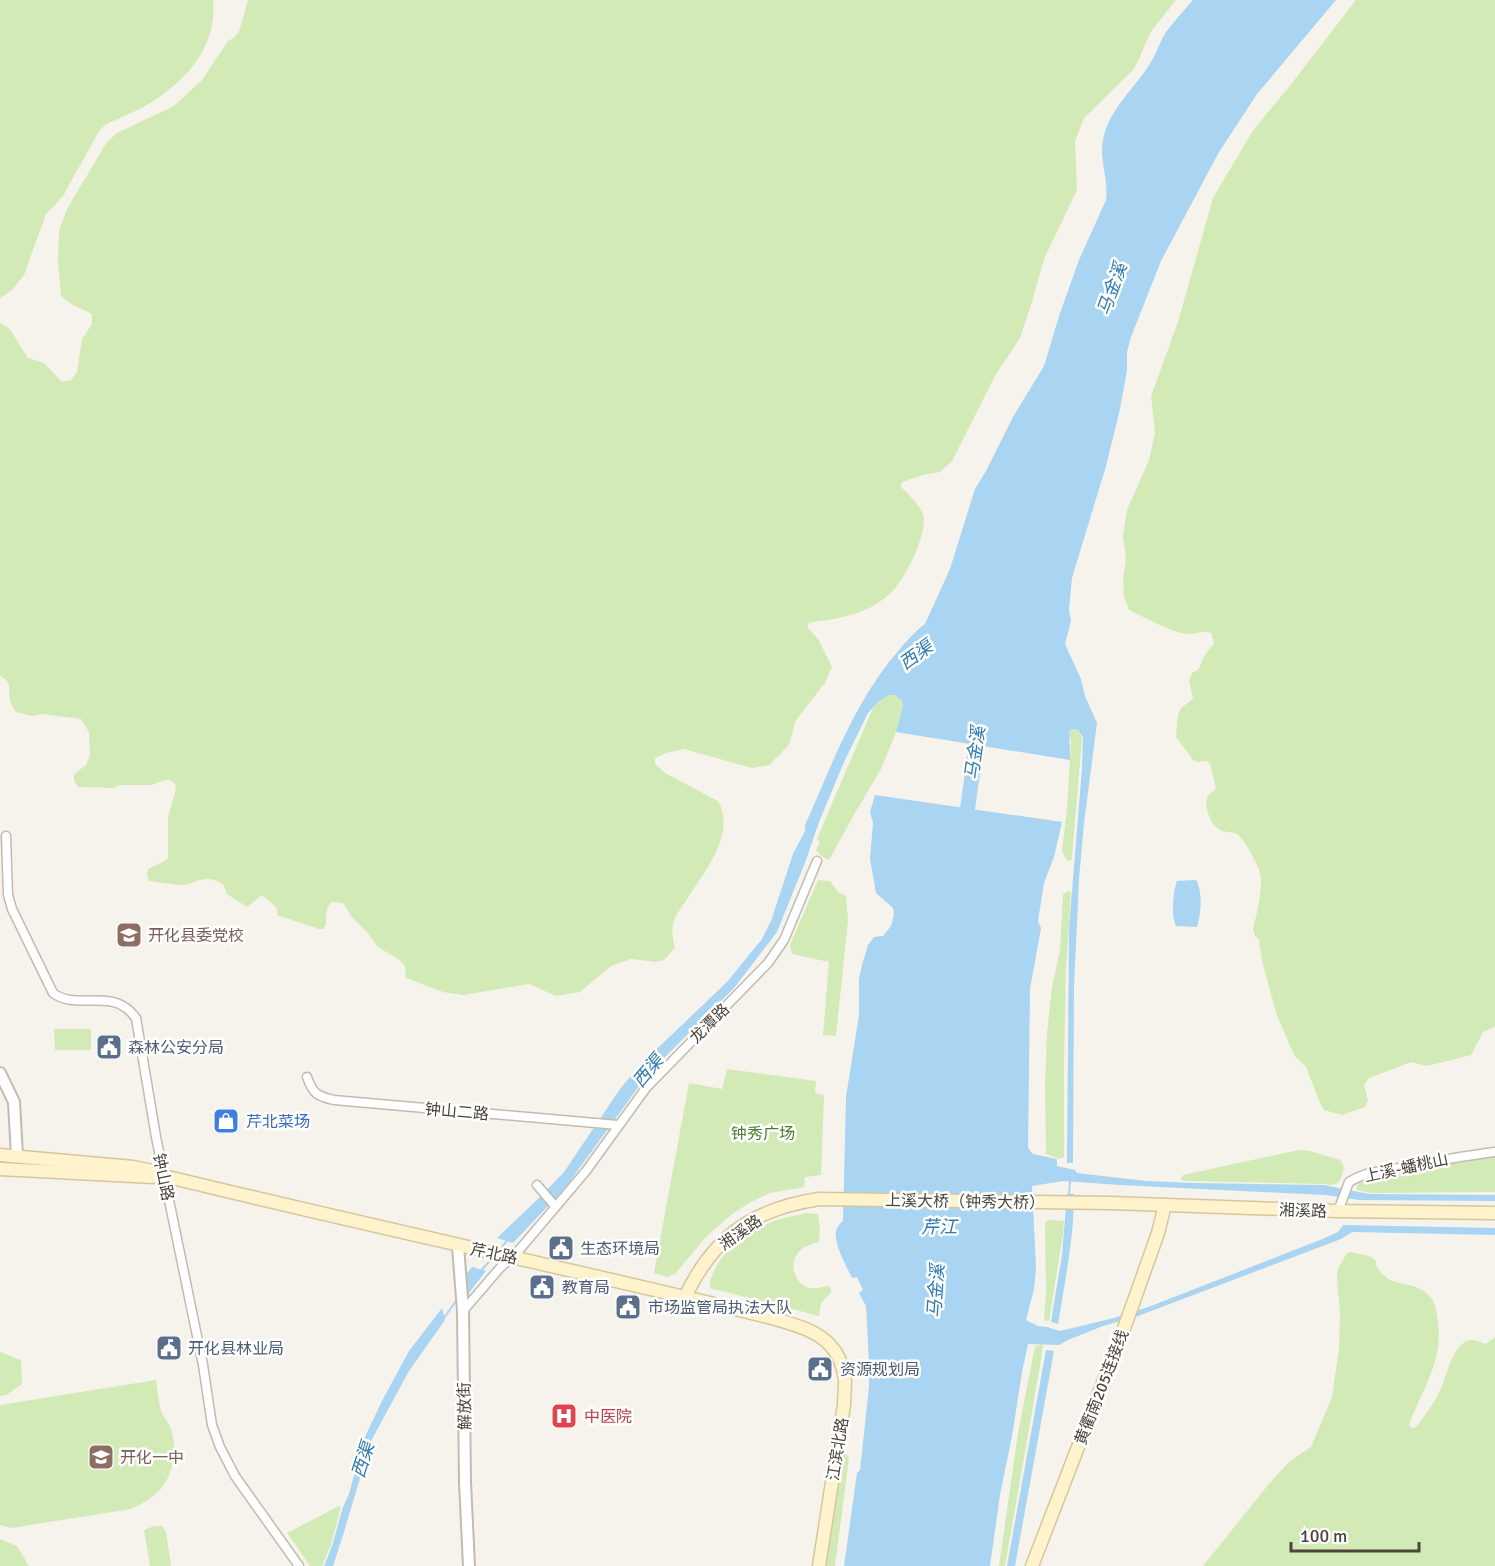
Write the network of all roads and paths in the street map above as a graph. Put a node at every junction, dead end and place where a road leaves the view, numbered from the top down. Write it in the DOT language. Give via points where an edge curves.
graph roads {
  1 [pos="6,836"];
  2 [pos="817,861"];
  3 [pos="0,1073"];
  4 [pos="307,1077"];
  5 [pos="618,1125"];
  6 [pos="1495,1152"];
  7 [pos="0,1155"];
  8 [pos="17,1156"];
  9 [pos="0,1169"];
  10 [pos="164,1176"];
  11 [pos="537,1185"];
  12 [pos="819,1199"];
  13 [pos="1112,1203"];
  14 [pos="1165,1205"];
  15 [pos="555,1206"];
  16 [pos="1338,1211"];
  17 [pos="1495,1213"];
  18 [pos="458,1246"];
  19 [pos="512,1257"];
  20 [pos="685,1297"];
  21 [pos="463,1311"];
  22 [pos="822,1337"];
  23 [pos="299,1566"];
  24 [pos="469,1566"];
  25 [pos="819,1566"];
  26 [pos="1032,1566"];
  1 -- 10 [label="street, 钟山路" via="12,909 53,993 64,999 109,1001 126,1007 136,1018"];
  2 -- 5 [label="street, 龙潭路" via="784,940 768,963 646,1088"];
  3 -- 8 [label="street" via="14,1102"];
  4 -- 5 [label="street, 钟山二路" via="312,1091 334,1100"];
  5 -- 15 [label="street, 龙潭路"];
  6 -- 16 [label="street, 上溪-蟠桃山" via="1369,1172 1349,1182"];
  7 -- 8 [label="main road, 芹北路"];
  8 -- 10 [label="main road, 芹北路" via="133,1167"];
  9 -- 10 [label="main road, 芹北路"];
  10 -- 18 [label="main road, 芹北路"];
  10 -- 23 [label="street, 钟山路" via="212,1425 235,1476"];
  11 -- 15 [label="street"];
  12 -- 13 [label="main road, 上溪大桥（钟秀大桥）"];
  12 -- 20 [label="main road, 湘溪路" via="798,1202 751,1219 715,1248"];
  13 -- 14 [label="main road, 湘溪路"];
  14 -- 16 [label="main road, 湘溪路"];
  14 -- 26 [label="main road, 黄衢南205连接线" via="1126,1323"];
  15 -- 19 [label="street, 龙潭路"];
  16 -- 17 [label="main road, 湘溪路"];
  18 -- 19 [label="main road, 芹北路"];
  18 -- 21 [label="street, 解放街"];
  19 -- 20 [label="main road, 芹北路"];
  19 -- 21 [label="street, 龙潭路"];
  20 -- 22 [label="main road, 芹北路" via="776,1319"];
  21 -- 24 [label="street, 解放街"];
  22 -- 25 [label="main road, 江滨北路" via="840,1361 845,1382"];
}
